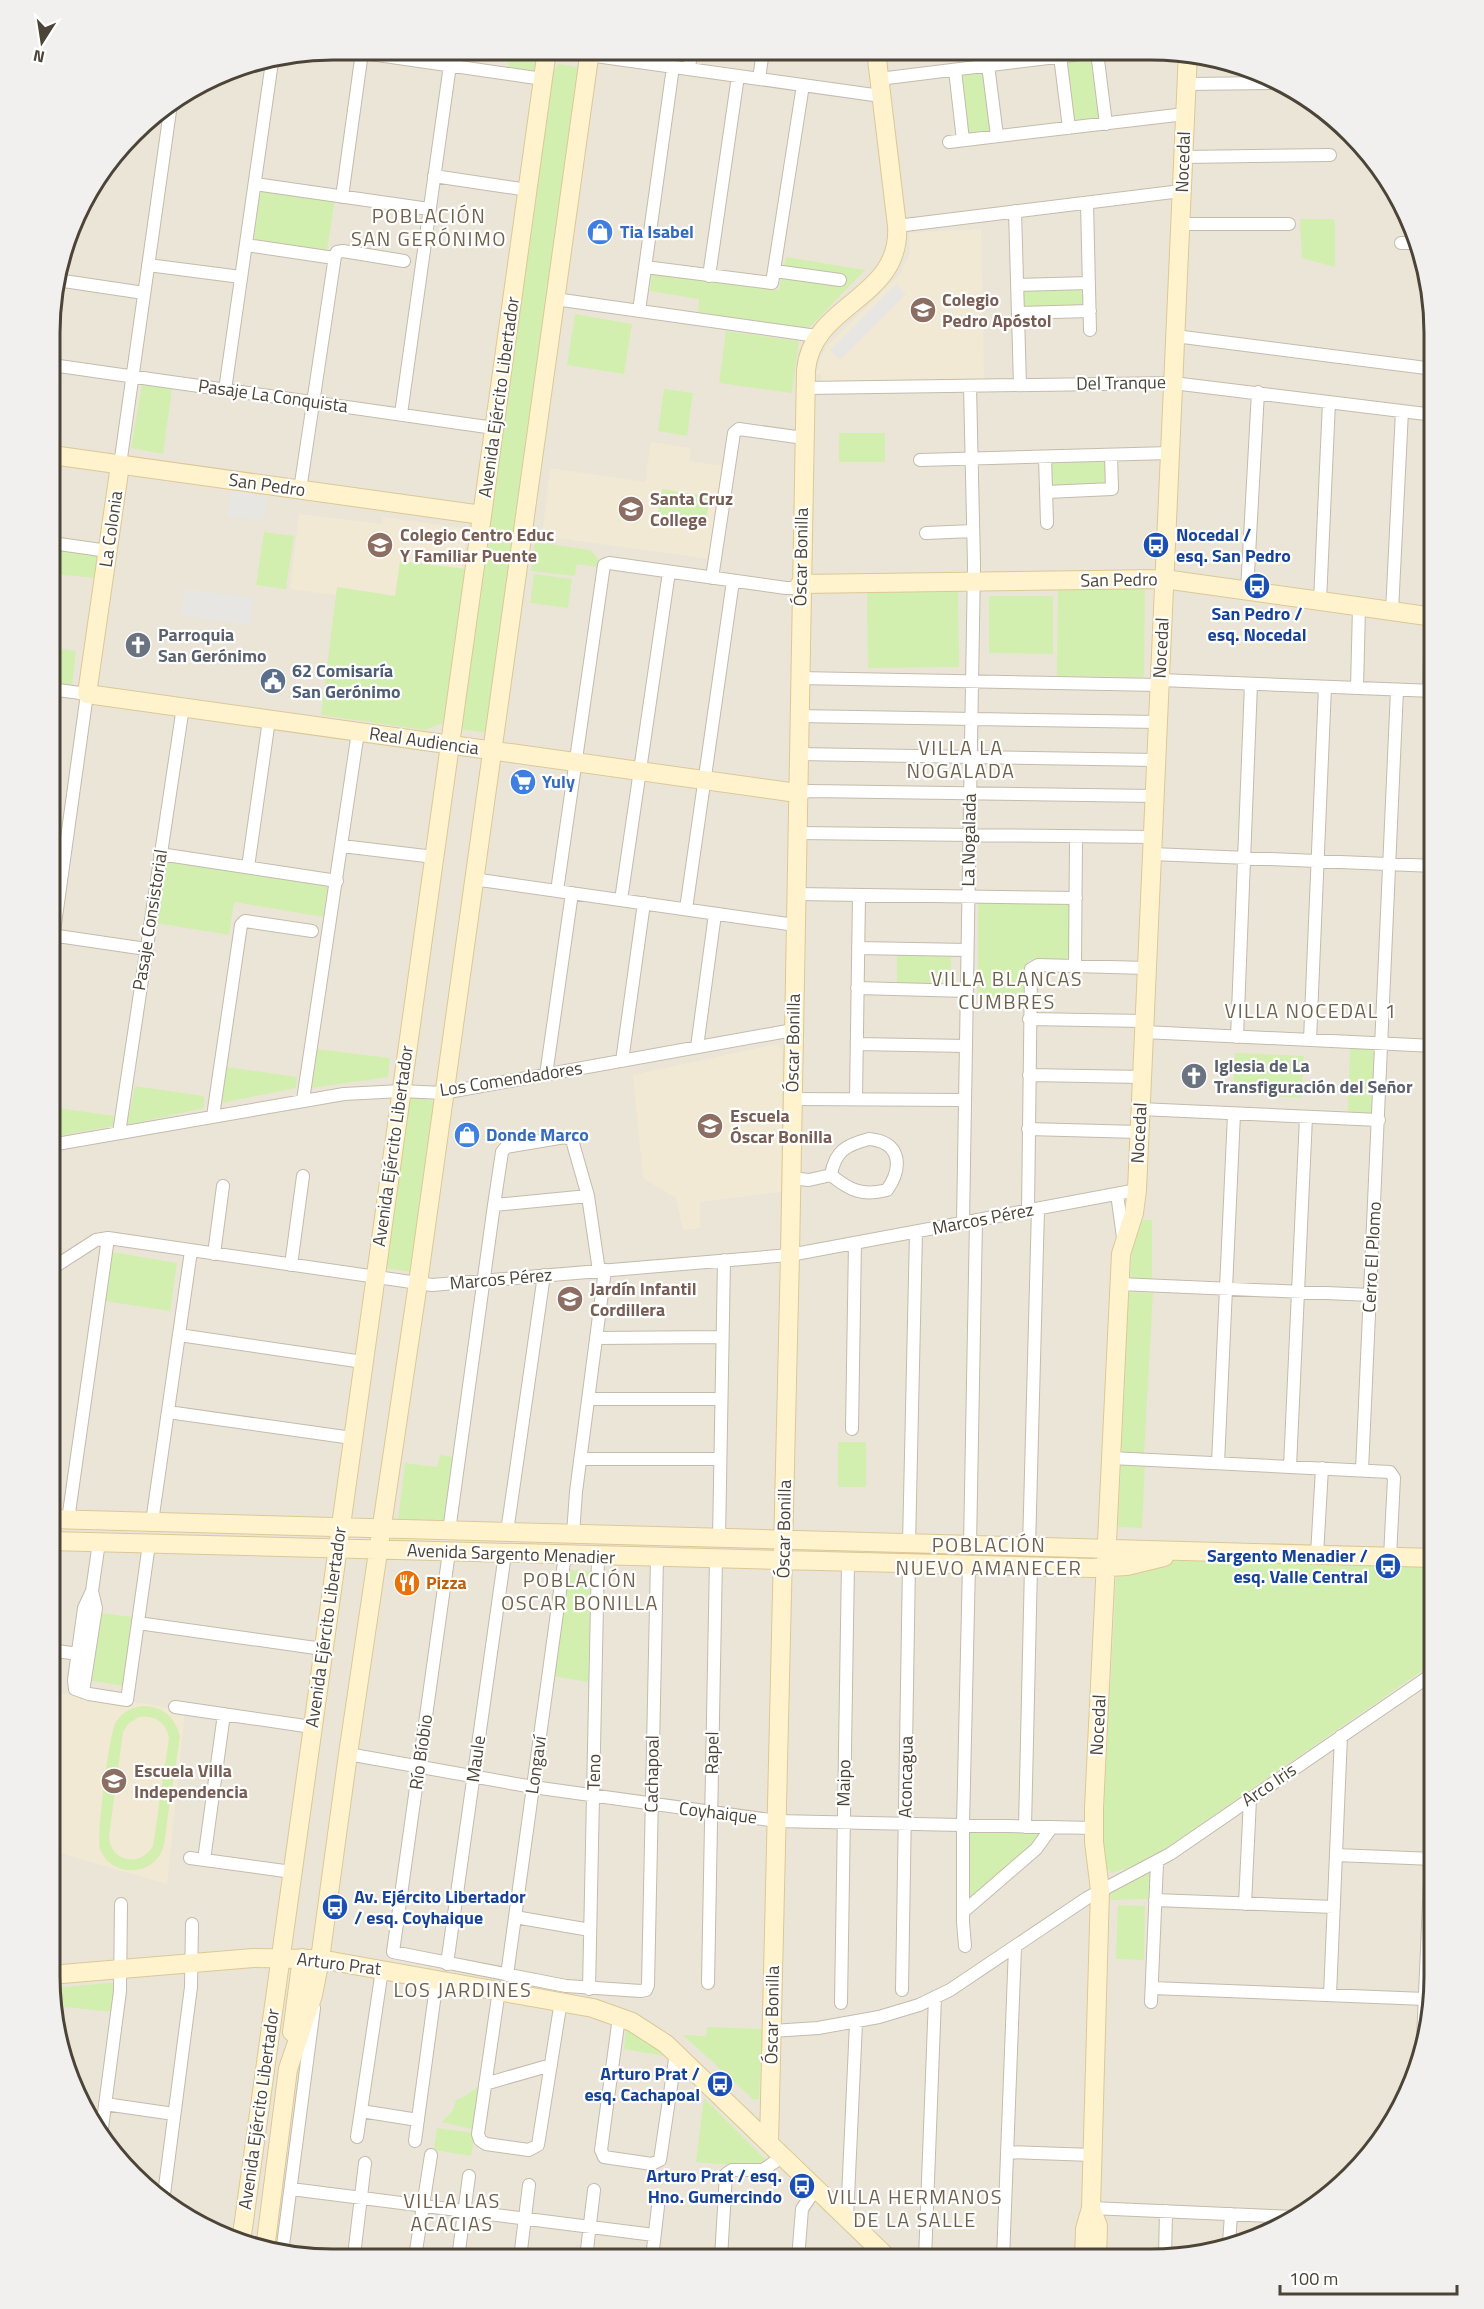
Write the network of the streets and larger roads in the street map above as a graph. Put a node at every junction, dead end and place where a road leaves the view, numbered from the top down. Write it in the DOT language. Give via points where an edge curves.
graph roads {
  1 [pos="361,60"];
  2 [pos="426,60"];
  3 [pos="546,60"];
  4 [pos="588,60"];
  5 [pos="631,60"];
  6 [pos="690,60"];
  7 [pos="762,60"];
  8 [pos="877,60"];
  9 [pos="1031,60"];
  10 [pos="1060,60"];
  11 [pos="1097,60"];
  12 [pos="1187,62"];
  13 [pos="450,65"];
  14 [pos="988,66"];
  15 [pos="271,67"];
  16 [pos="673,67"];
  17 [pos="689,69"];
  18 [pos="955,70"];
  19 [pos="738,76"];
  20 [pos="543,79"];
  21 [pos="759,79"];
  22 [pos="1261,83"];
  23 [pos="1186,84"];
  24 [pos="803,85"];
  25 [pos="880,88"];
  26 [pos="170,114"];
  27 [pos="1185,114"];
  28 [pos="1106,124"];
  29 [pos="1069,128"];
  30 [pos="997,136"];
  31 [pos="963,140"];
  32 [pos="949,142"];
  33 [pos="1330,155"];
  34 [pos="1183,157"];
  35 [pos="434,176"];
  36 [pos="255,184"];
  37 [pos="528,190"];
  38 [pos="1181,191"];
  39 [pos="342,197"];
  40 [pos="1087,203"];
  41 [pos="429,209"];
  42 [pos="1015,212"];
  43 [pos="1180,224"];
  44 [pos="1289,224"];
  45 [pos="897,226"];
  46 [pos="1401,243"];
  47 [pos="1409,243"];
  48 [pos="246,245"];
  49 [pos="334,258"];
  50 [pos="404,261"];
  51 [pos="148,265"];
  52 [pos="645,267"];
  53 [pos="775,270"];
  54 [pos="709,276"];
  55 [pos="241,277"];
  56 [pos="840,280"];
  57 [pos="65,281"];
  58 [pos="1089,283"];
  59 [pos="1017,285"];
  60 [pos="144,292"];
  61 [pos="555,299"];
  62 [pos="639,311"];
  63 [pos="1090,311"];
  64 [pos="1018,313"];
  65 [pos="1090,330"];
  66 [pos="817,336"];
  67 [pos="1175,336"];
  68 [pos="60,366"];
  69 [pos="1424,368"];
  70 [pos="132,376"];
  71 [pos="1173,383"];
  72 [pos="1020,385"];
  73 [pos="970,386"];
  74 [pos="805,388"];
  75 [pos="225,390"];
  76 [pos="1258,393"];
  77 [pos="313,402"];
  78 [pos="1329,402"];
  79 [pos="1402,411"];
  80 [pos="401,414"];
  81 [pos="1424,414"];
  82 [pos="494,428"];
  83 [pos="804,438"];
  84 [pos="1170,453"];
  85 [pos="1111,455"];
  86 [pos="60,456"];
  87 [pos="1045,457"];
  88 [pos="972,459"];
  89 [pos="920,460"];
  90 [pos="120,465"];
  91 [pos="300,490"];
  92 [pos="1046,492"];
  93 [pos="482,516"];
  94 [pos="1047,523"];
  95 [pos="973,531"];
  96 [pos="926,533"];
  97 [pos="60,544"];
  98 [pos="108,551"];
  99 [pos="669,572"];
  100 [pos="712,578"];
  101 [pos="1164,579"];
  102 [pos="733,581"];
  103 [pos="974,582"];
  104 [pos="800,584"];
  105 [pos="1247,591"];
  106 [pos="1320,601"];
  107 [pos="1359,607"];
  108 [pos="1392,611"];
  109 [pos="1424,615"];
  110 [pos="799,678"];
  111 [pos="972,682"];
  112 [pos="1160,682"];
  113 [pos="1251,684"];
  114 [pos="1325,687"];
  115 [pos="1357,688"];
  116 [pos="60,690"];
  117 [pos="1397,690"];
  118 [pos="1424,691"];
  119 [pos="87,694"];
  120 [pos="183,707"];
  121 [pos="798,716"];
  122 [pos="971,719"];
  123 [pos="269,720"];
  124 [pos="1158,722"];
  125 [pos="358,732"];
  126 [pos="450,745"];
  127 [pos="491,750"];
  128 [pos="798,754"];
  129 [pos="971,757"];
  130 [pos="1156,760"];
  131 [pos="575,762"];
  132 [pos="640,771"];
  133 [pos="705,780"];
  134 [pos="797,793"];
  135 [pos="970,793"];
  136 [pos="1154,796"];
  137 [pos="796,833"];
  138 [pos="969,835"];
  139 [pos="1076,836"];
  140 [pos="342,846"];
  141 [pos="1152,846"];
  142 [pos="160,854"];
  143 [pos="434,857"];
  144 [pos="1244,858"];
  145 [pos="1317,861"];
  146 [pos="1390,864"];
  147 [pos="1424,866"];
  148 [pos="248,867"];
  149 [pos="473,879"];
  150 [pos="60,881"];
  151 [pos="337,881"];
  152 [pos="557,891"];
  153 [pos="572,893"];
  154 [pos="796,894"];
  155 [pos="859,895"];
  156 [pos="968,896"];
  157 [pos="1076,898"];
  158 [pos="621,900"];
  159 [pos="644,903"];
  160 [pos="686,909"];
  161 [pos="715,914"];
  162 [pos="795,925"];
  163 [pos="312,931"];
  164 [pos="60,937"];
  165 [pos="858,948"];
  166 [pos="146,949"];
  167 [pos="968,950"];
  168 [pos="1075,966"];
  169 [pos="1147,968"];
  170 [pos="857,988"];
  171 [pos="967,992"];
  172 [pos="1029,1019"];
  173 [pos="1144,1027"];
  174 [pos="794,1030"];
  175 [pos="1237,1037"];
  176 [pos="1310,1040"];
  177 [pos="1382,1043"];
  178 [pos="857,1044"];
  179 [pos="1424,1045"];
  180 [pos="966,1046"];
  181 [pos="697,1047"];
  182 [pos="622,1061"];
  183 [pos="546,1075"];
  184 [pos="1029,1075"];
  185 [pos="1142,1077"];
  186 [pos="401,1091"];
  187 [pos="443,1093"];
  188 [pos="792,1099"];
  189 [pos="856,1099"];
  190 [pos="303,1100"];
  191 [pos="965,1100"];
  192 [pos="1140,1109"];
  193 [pos="1234,1114"];
  194 [pos="213,1116"];
  195 [pos="1306,1117"];
  196 [pos="1379,1120"];
  197 [pos="1028,1129"];
  198 [pos="1139,1132"];
  199 [pos="118,1133"];
  200 [pos="60,1143"];
  201 [pos="831,1175"];
  202 [pos="303,1176"];
  203 [pos="791,1179"];
  204 [pos="223,1186"];
  205 [pos="1137,1190"];
  206 [pos="1117,1194"];
  207 [pos="588,1196"];
  208 [pos="494,1205"];
  209 [pos="1033,1210"];
  210 [pos="976,1220"];
  211 [pos="963,1223"];
  212 [pos="916,1232"];
  213 [pos="108,1238"];
  214 [pos="1124,1242"];
  215 [pos="855,1243"];
  216 [pos="191,1251"];
  217 [pos="214,1254"];
  218 [pos="790,1255"];
  219 [pos="724,1260"];
  220 [pos="60,1263"];
  221 [pos="291,1265"];
  222 [pos="602,1270"];
  223 [pos="544,1275"];
  224 [pos="375,1278"];
  225 [pos="484,1280"];
  226 [pos="418,1283"];
  227 [pos="1119,1284"];
  228 [pos="1226,1288"];
  229 [pos="1298,1292"];
  230 [pos="1371,1295"];
  231 [pos="179,1335"];
  232 [pos="722,1337"];
  233 [pos="596,1338"];
  234 [pos="363,1362"];
  235 [pos="588,1399"];
  236 [pos="722,1399"];
  237 [pos="168,1412"];
  238 [pos="852,1429"];
  239 [pos="352,1438"];
  240 [pos="1111,1458"];
  241 [pos="580,1459"];
  242 [pos="720,1459"];
  243 [pos="1218,1463"];
  244 [pos="1290,1467"];
  245 [pos="1322,1468"];
  246 [pos="1362,1470"];
  247 [pos="60,1513"];
  248 [pos="60,1519"];
  249 [pos="152,1522"];
  250 [pos="339,1528"];
  251 [pos="382,1529"];
  252 [pos="449,1531"];
  253 [pos="507,1532"];
  254 [pos="573,1534"];
  255 [pos="719,1539"];
  256 [pos="783,1540"];
  257 [pos="60,1541"];
  258 [pos="99,1542"];
  259 [pos="149,1544"];
  260 [pos="909,1544"];
  261 [pos="970,1546"];
  262 [pos="1029,1548"];
  263 [pos="337,1549"];
  264 [pos="379,1550"];
  265 [pos="1107,1550"];
  266 [pos="1186,1550"];
  267 [pos="450,1552"];
  268 [pos="505,1554"];
  269 [pos="565,1555"];
  270 [pos="1317,1555"];
  271 [pos="598,1556"];
  272 [pos="1390,1557"];
  273 [pos="657,1558"];
  274 [pos="1424,1558"];
  275 [pos="716,1559"];
  276 [pos="783,1561"];
  277 [pos="848,1562"];
  278 [pos="909,1564"];
  279 [pos="969,1565"];
  280 [pos="1031,1567"];
  281 [pos="1106,1569"];
  282 [pos="138,1623"];
  283 [pos="323,1649"];
  284 [pos="60,1652"];
  285 [pos="83,1655"];
  286 [pos="1424,1680"];
  287 [pos="175,1707"];
  288 [pos="224,1714"];
  289 [pos="312,1727"];
  290 [pos="1341,1736"];
  291 [pos="348,1754"];
  292 [pos="419,1766"];
  293 [pos="473,1776"];
  294 [pos="533,1787"];
  295 [pos="593,1796"];
  296 [pos="1250,1799"];
  297 [pos="652,1804"];
  298 [pos="711,1813"];
  299 [pos="777,1821"];
  300 [pos="844,1824"];
  301 [pos="905,1825"];
  302 [pos="963,1826"];
  303 [pos="1025,1827"];
  304 [pos="1052,1827"];
  305 [pos="1093,1828"];
  306 [pos="1336,1855"];
  307 [pos="190,1858"];
  308 [pos="1424,1859"];
  309 [pos="204,1860"];
  310 [pos="1157,1863"];
  311 [pos="292,1872"];
  312 [pos="1100,1890"];
  313 [pos="1155,1900"];
  314 [pos="121,1904"];
  315 [pos="1245,1904"];
  316 [pos="1334,1907"];
  317 [pos="963,1912"];
  318 [pos="515,1917"];
  319 [pos="192,1924"];
  320 [pos="590,1930"];
  321 [pos="965,1946"];
  322 [pos="1015,1947"];
  323 [pos="280,1958"];
  324 [pos="302,1958"];
  325 [pos="320,1959"];
  326 [pos="191,1963"];
  327 [pos="120,1969"];
  328 [pos="382,1970"];
  329 [pos="442,1971"];
  330 [pos="60,1975"];
  331 [pos="503,1983"];
  332 [pos="708,1983"];
  333 [pos="1152,1988"];
  334 [pos="589,1989"];
  335 [pos="902,1990"];
  336 [pos="314,1995"];
  337 [pos="1330,1995"];
  338 [pos="935,1997"];
  339 [pos="1423,1999"];
  340 [pos="561,2001"];
  341 [pos="1151,2002"];
  342 [pos="841,2003"];
  343 [pos="620,2017"];
  344 [pos="856,2023"];
  345 [pos="772,2031"];
  346 [pos="676,2054"];
  347 [pos="551,2065"];
  348 [pos="288,2069"];
  349 [pos="485,2084"];
  350 [pos="105,2104"];
  351 [pos="361,2111"];
  352 [pos="174,2114"];
  353 [pos="418,2120"];
  354 [pos="103,2122"];
  355 [pos="357,2137"];
  356 [pos="415,2141"];
  357 [pos="769,2143"];
  358 [pos="1007,2152"];
  359 [pos="430,2155"];
  360 [pos="1092,2155"];
  361 [pos="783,2156"];
  362 [pos="365,2163"];
  363 [pos="469,2176"];
  364 [pos="529,2185"];
  365 [pos="816,2188"];
  366 [pos="291,2189"];
  367 [pos="594,2190"];
  368 [pos="164,2191"];
  369 [pos="247,2196"];
  370 [pos="361,2198"];
  371 [pos="659,2198"];
  372 [pos="423,2206"];
  373 [pos="1091,2208"];
  374 [pos="464,2211"];
  375 [pos="1166,2211"];
  376 [pos="1231,2214"];
  377 [pos="1280,2216"];
  378 [pos="847,2218"];
  379 [pos="525,2219"];
  380 [pos="589,2227"];
  381 [pos="242,2234"];
  382 [pos="654,2235"];
  383 [pos="1229,2238"];
  384 [pos="265,2241"];
  385 [pos="266,2241"];
  386 [pos="283,2245"];
  387 [pos="355,2247"];
  388 [pos="1165,2248"];
  389 [pos="416,2249"];
  390 [pos="459,2249"];
  391 [pos="521,2249"];
  392 [pos="587,2249"];
  393 [pos="653,2249"];
  394 [pos="722,2249"];
  395 [pos="799,2249"];
  396 [pos="879,2249"];
  397 [pos="925,2249"];
  398 [pos="1003,2249"];
  399 [pos="1084,2249"];
  400 [pos="1097,2249"];
  1 -- 39 [label="street"];
  2 -- 13 [label="street"];
  3 -- 20 [label="street, Avenida Ejército Libertador"];
  4 -- 61 [label="street, Avenida Ejército Libertador"];
  5 -- 16 [label="street"];
  6 -- 17 [label="street"];
  7 -- 21 [label="street"];
  8 -- 25 [label="street, Óscar Bonilla"];
  9 -- 14 [label="street"];
  10 -- 29 [label="street"];
  11 -- 28 [label="street"];
  12 -- 23 [label="street, Nocedal"];
  13 -- 20 [label="street"];
  13 -- 35 [label="street"];
  14 -- 18 [label="street"];
  14 -- 30 [label="street"];
  15 -- 36 [label="street"];
  16 -- 17 [label="street"];
  16 -- 52 [label="street"];
  17 -- 19 [label="street"];
  18 -- 25 [label="street"];
  18 -- 31 [label="street"];
  19 -- 21 [label="street"];
  19 -- 54 [label="street"];
  20 -- 37 [label="street, Avenida Ejército Libertador"];
  21 -- 24 [label="street"];
  22 -- 23 [label="street"];
  23 -- 27 [label="street, Nocedal"];
  24 -- 25 [label="street"];
  24 -- 53 [label="street"];
  25 -- 45 [label="street, Óscar Bonilla"];
  26 -- 51 [label="street, La Colonia"];
  27 -- 28 [label="street"];
  27 -- 34 [label="street, Nocedal"];
  28 -- 29 [label="street"];
  29 -- 30 [label="street"];
  30 -- 31 [label="street"];
  31 -- 32 [label="street"];
  33 -- 34 [label="street"];
  34 -- 38 [label="street, Nocedal"];
  35 -- 37 [label="street"];
  35 -- 41 [label="street"];
  36 -- 39 [label="street"];
  36 -- 48 [label="street"];
  37 -- 82 [label="street, Avenida Ejército Libertador"];
  38 -- 40 [label="street"];
  38 -- 43 [label="street, Nocedal"];
  39 -- 41 [label="street"];
  40 -- 42 [label="street"];
  40 -- 58 [label="street"];
  41 -- 80 [label="street"];
  42 -- 45 [label="street"];
  42 -- 59 [label="street"];
  43 -- 44 [label="street"];
  43 -- 67 [label="street, Nocedal"];
  45 -- 66 [label="street, Óscar Bonilla" via="895,253 885,272"];
  46 -- 47 [label="street"];
  48 -- 49 [label="street"];
  48 -- 55 [label="street"];
  49 -- 50 [label="street" via="340,251"];
  49 -- 77 [label="street"];
  51 -- 55 [label="street"];
  51 -- 60 [label="street, La Colonia"];
  52 -- 54 [label="street"];
  52 -- 62 [label="street"];
  53 -- 54 [label="street" via="772,284"];
  53 -- 56 [label="street"];
  55 -- 75 [label="street"];
  57 -- 60 [label="street"];
  58 -- 59 [label="street"];
  58 -- 63 [label="street"];
  59 -- 64 [label="street"];
  60 -- 70 [label="street, La Colonia"];
  61 -- 62 [label="street"];
  61 -- 127 [label="street, Avenida Ejército Libertador"];
  62 -- 66 [label="street"];
  63 -- 64 [label="street"];
  63 -- 65 [label="street"];
  64 -- 72 [label="street"];
  66 -- 74 [label="street, Óscar Bonilla" via="806,361"];
  67 -- 69 [label="street"];
  67 -- 71 [label="street, Nocedal"];
  68 -- 70 [label="street, Pasaje La Conquista"];
  70 -- 75 [label="street, Pasaje La Conquista"];
  70 -- 90 [label="street, La Colonia"];
  71 -- 72 [label="street, Del Tranque"];
  71 -- 76 [label="street, Del Tranque"];
  71 -- 84 [label="street, Nocedal"];
  72 -- 73 [label="street, Del Tranque"];
  73 -- 74 [label="street, Del Tranque"];
  73 -- 88 [label="street, La Nogalada"];
  74 -- 83 [label="street, Óscar Bonilla"];
  75 -- 77 [label="street, Pasaje La Conquista"];
  76 -- 78 [label="street, Del Tranque"];
  76 -- 105 [label="street"];
  77 -- 80 [label="street, Pasaje La Conquista"];
  77 -- 91 [label="street"];
  78 -- 79 [label="street, Del Tranque"];
  78 -- 106 [label="street"];
  79 -- 81 [label="street, Del Tranque"];
  79 -- 108 [label="street"];
  80 -- 82 [label="street, Pasaje La Conquista"];
  82 -- 93 [label="street, Avenida Ejército Libertador"];
  83 -- 100 [label="street" via="736,431"];
  83 -- 104 [label="street, Óscar Bonilla"];
  84 -- 85 [label="street"];
  84 -- 101 [label="street, Nocedal"];
  85 -- 87 [label="street"];
  85 -- 92 [label="street" via="1112,489"];
  86 -- 90 [label="street, San Pedro"];
  87 -- 88 [label="street"];
  87 -- 92 [label="street"];
  88 -- 89 [label="street"];
  88 -- 95 [label="street, La Nogalada"];
  90 -- 91 [label="street, San Pedro"];
  90 -- 98 [label="street, La Colonia"];
  91 -- 93 [label="street, San Pedro"];
  92 -- 94 [label="street"];
  93 -- 126 [label="street, Avenida Ejército Libertador"];
  95 -- 96 [label="street"];
  95 -- 103 [label="street, La Nogalada"];
  97 -- 98 [label="street"];
  98 -- 119 [label="street, La Colonia"];
  99 -- 100 [label="street"];
  99 -- 131 [label="street" via="606,564"];
  99 -- 132 [label="street"];
  100 -- 102 [label="street"];
  101 -- 103 [label="street, San Pedro"];
  101 -- 105 [label="street, San Pedro"];
  101 -- 112 [label="street, Nocedal"];
  102 -- 104 [label="street" via="786,588"];
  102 -- 133 [label="street"];
  103 -- 104 [label="street, San Pedro"];
  103 -- 111 [label="street, La Nogalada"];
  104 -- 110 [label="street, Óscar Bonilla"];
  105 -- 106 [label="street, San Pedro"];
  106 -- 107 [label="street, San Pedro"];
  107 -- 108 [label="street, San Pedro"];
  107 -- 115 [label="street"];
  108 -- 109 [label="street, San Pedro"];
  110 -- 111 [label="street"];
  110 -- 121 [label="street, Óscar Bonilla"];
  111 -- 112 [label="street"];
  111 -- 122 [label="street, La Nogalada"];
  112 -- 113 [label="street"];
  112 -- 124 [label="street, Nocedal"];
  113 -- 114 [label="street"];
  113 -- 144 [label="street"];
  114 -- 115 [label="street"];
  114 -- 145 [label="street"];
  115 -- 117 [label="street"];
  116 -- 119 [label="street, Real Audiencia"];
  117 -- 118 [label="street"];
  117 -- 146 [label="street, Cerro El Plomo"];
  119 -- 120 [label="street, Real Audiencia"];
  119 -- 150 [label="street, La Colonia"];
  120 -- 123 [label="street, Real Audiencia"];
  120 -- 142 [label="street, Pasaje Consistorial"];
  121 -- 122 [label="street"];
  121 -- 128 [label="street, Óscar Bonilla"];
  122 -- 124 [label="street"];
  122 -- 129 [label="street, La Nogalada"];
  123 -- 125 [label="street, Real Audiencia"];
  123 -- 148 [label="street"];
  124 -- 130 [label="street, Nocedal"];
  125 -- 126 [label="street, Real Audiencia"];
  125 -- 140 [label="street"];
  126 -- 127 [label="street, Real Audiencia"];
  126 -- 143 [label="street, Avenida Ejército Libertador"];
  127 -- 131 [label="street, Real Audiencia"];
  127 -- 149 [label="street, Avenida Ejército Libertador"];
  128 -- 129 [label="street"];
  128 -- 134 [label="street, Óscar Bonilla"];
  129 -- 130 [label="street"];
  129 -- 135 [label="street, La Nogalada"];
  130 -- 136 [label="street, Nocedal"];
  131 -- 132 [label="street, Real Audiencia"];
  131 -- 152 [label="street"];
  132 -- 133 [label="street, Real Audiencia"];
  132 -- 158 [label="street"];
  133 -- 134 [label="street, Real Audiencia"];
  133 -- 160 [label="street"];
  134 -- 135 [label="street"];
  134 -- 137 [label="street, Óscar Bonilla"];
  135 -- 136 [label="street"];
  135 -- 138 [label="street, La Nogalada"];
  136 -- 141 [label="street, Nocedal"];
  137 -- 138 [label="street"];
  137 -- 154 [label="street, Óscar Bonilla"];
  138 -- 139 [label="street"];
  138 -- 156 [label="street, La Nogalada"];
  139 -- 141 [label="street"];
  139 -- 157 [label="street"];
  140 -- 143 [label="street"];
  140 -- 151 [label="street"];
  141 -- 144 [label="street"];
  141 -- 169 [label="street, Nocedal"];
  142 -- 148 [label="street"];
  142 -- 166 [label="street, Pasaje Consistorial"];
  143 -- 186 [label="street, Avenida Ejército Libertador"];
  144 -- 145 [label="street"];
  144 -- 175 [label="street"];
  145 -- 146 [label="street"];
  145 -- 176 [label="street"];
  146 -- 147 [label="street"];
  146 -- 177 [label="street, Cerro El Plomo"];
  148 -- 151 [label="street"];
  149 -- 152 [label="street"];
  149 -- 187 [label="street, Avenida Ejército Libertador"];
  151 -- 190 [label="street"];
  152 -- 153 [label="street"];
  153 -- 158 [label="street"];
  153 -- 183 [label="street"];
  154 -- 155 [label="street"];
  154 -- 162 [label="street, Óscar Bonilla"];
  155 -- 156 [label="street"];
  155 -- 165 [label="street"];
  156 -- 157 [label="street"];
  156 -- 167 [label="street, La Nogalada"];
  157 -- 168 [label="street"];
  158 -- 159 [label="street"];
  159 -- 160 [label="street"];
  159 -- 182 [label="street"];
  160 -- 161 [label="street"];
  161 -- 162 [label="street"];
  161 -- 181 [label="street"];
  162 -- 174 [label="street, Óscar Bonilla"];
  163 -- 194 [label="street" via="245,921 240,925"];
  164 -- 166 [label="street"];
  165 -- 167 [label="street"];
  165 -- 170 [label="street"];
  166 -- 199 [label="street, Pasaje Consistorial"];
  167 -- 171 [label="street, La Nogalada"];
  168 -- 169 [label="street"];
  168 -- 172 [label="street" via="1032,966"];
  169 -- 173 [label="street, Nocedal"];
  170 -- 171 [label="street"];
  170 -- 178 [label="street"];
  171 -- 180 [label="street, La Nogalada"];
  172 -- 173 [label="street"];
  172 -- 184 [label="street"];
  173 -- 175 [label="street"];
  173 -- 185 [label="street, Nocedal"];
  174 -- 181 [label="street, Los Comendadores"];
  174 -- 188 [label="street, Óscar Bonilla"];
  175 -- 176 [label="street"];
  176 -- 177 [label="street"];
  177 -- 179 [label="street"];
  177 -- 196 [label="street, Cerro El Plomo"];
  178 -- 180 [label="street"];
  178 -- 189 [label="street"];
  180 -- 191 [label="street, La Nogalada"];
  181 -- 182 [label="street, Los Comendadores"];
  182 -- 183 [label="street, Los Comendadores"];
  183 -- 187 [label="street, Los Comendadores"];
  184 -- 185 [label="street"];
  184 -- 197 [label="street"];
  185 -- 192 [label="street, Nocedal"];
  186 -- 187 [label="street, Los Comendadores"];
  186 -- 190 [label="street, Los Comendadores"];
  186 -- 224 [label="street, Avenida Ejército Libertador"];
  187 -- 226 [label="street, Avenida Ejército Libertador"];
  188 -- 189 [label="street"];
  188 -- 203 [label="street, Óscar Bonilla"];
  189 -- 191 [label="street"];
  190 -- 194 [label="street, Los Comendadores"];
  191 -- 211 [label="street, La Nogalada"];
  192 -- 193 [label="street"];
  192 -- 198 [label="street, Nocedal"];
  193 -- 195 [label="street"];
  193 -- 228 [label="street"];
  194 -- 199 [label="street, Los Comendadores"];
  195 -- 196 [label="street"];
  195 -- 229 [label="street"];
  196 -- 230 [label="street, Cerro El Plomo"];
  197 -- 198 [label="street"];
  197 -- 209 [label="street"];
  198 -- 205 [label="street, Nocedal"];
  199 -- 200 [label="street, Los Comendadores"];
  201 -- 201 [label="street" via="845,1186 870,1195 887,1190 894,1180 896,1156 890,1145 880,1140 862,1141 845,1148 834,1160"];
  201 -- 203 [label="street"];
  202 -- 221 [label="street"];
  203 -- 218 [label="street, Óscar Bonilla"];
  204 -- 217 [label="street"];
  205 -- 206 [label="street, Marcos Pérez"];
  205 -- 214 [label="street, Nocedal"];
  206 -- 209 [label="street, Marcos Pérez"];
  206 -- 214 [label="street, Nocedal"];
  207 -- 208 [label="street"];
  207 -- 208 [label="street" via="570,1138 504,1148"];
  207 -- 222 [label="street"];
  208 -- 225 [label="street"];
  209 -- 210 [label="street, Marcos Pérez"];
  209 -- 262 [label="street"];
  210 -- 211 [label="street, Marcos Pérez"];
  210 -- 261 [label="street"];
  211 -- 212 [label="street, Marcos Pérez"];
  212 -- 215 [label="street, Marcos Pérez"];
  212 -- 260 [label="street"];
  213 -- 216 [label="street, Marcos Pérez"];
  213 -- 220 [label="street" via="96,1240"];
  213 -- 247 [label="street"];
  214 -- 227 [label="street, Nocedal"];
  215 -- 218 [label="street, Marcos Pérez"];
  215 -- 238 [label="street"];
  216 -- 217 [label="street, Marcos Pérez"];
  216 -- 231 [label="street"];
  217 -- 221 [label="street, Marcos Pérez"];
  218 -- 219 [label="street, Marcos Pérez"];
  218 -- 256 [label="street, Óscar Bonilla"];
  219 -- 222 [label="street, Marcos Pérez"];
  219 -- 232 [label="street"];
  221 -- 224 [label="street, Marcos Pérez"];
  222 -- 223 [label="street, Marcos Pérez"];
  222 -- 233 [label="street"];
  223 -- 225 [label="street, Marcos Pérez"];
  223 -- 253 [label="street"];
  224 -- 226 [label="street, Marcos Pérez"];
  224 -- 234 [label="street, Avenida Ejército Libertador"];
  225 -- 226 [label="street, Marcos Pérez"];
  225 -- 252 [label="street"];
  226 -- 251 [label="street, Avenida Ejército Libertador"];
  227 -- 228 [label="street"];
  227 -- 240 [label="street, Nocedal"];
  228 -- 229 [label="street"];
  228 -- 243 [label="street"];
  229 -- 230 [label="street"];
  229 -- 244 [label="street"];
  230 -- 246 [label="street, Cerro El Plomo"];
  231 -- 234 [label="street"];
  231 -- 237 [label="street"];
  232 -- 233 [label="street"];
  232 -- 236 [label="street"];
  233 -- 235 [label="street"];
  234 -- 239 [label="street, Avenida Ejército Libertador"];
  235 -- 236 [label="street"];
  235 -- 241 [label="street"];
  236 -- 242 [label="street"];
  237 -- 239 [label="street"];
  237 -- 249 [label="street"];
  239 -- 250 [label="street, Avenida Ejército Libertador"];
  240 -- 243 [label="street"];
  240 -- 265 [label="street, Nocedal"];
  241 -- 242 [label="street"];
  241 -- 254 [label="street"];
  242 -- 255 [label="street"];
  243 -- 244 [label="street"];
  244 -- 245 [label="street"];
  245 -- 246 [label="street"];
  245 -- 270 [label="street"];
  246 -- 272 [label="street" via="1392,1474"];
  248 -- 249 [label="street, Avenida Sargento Menadier"];
  249 -- 250 [label="street, Avenida Sargento Menadier"];
  250 -- 251 [label="street, Avenida Sargento Menadier"];
  250 -- 263 [label="street, Avenida Ejército Libertador"];
  251 -- 252 [label="street, Avenida Sargento Menadier"];
  251 -- 264 [label="street, Avenida Ejército Libertador"];
  252 -- 253 [label="street, Avenida Sargento Menadier"];
  253 -- 254 [label="street, Avenida Sargento Menadier"];
  254 -- 255 [label="street, Avenida Sargento Menadier"];
  255 -- 256 [label="street, Avenida Sargento Menadier"];
  256 -- 260 [label="street, Avenida Sargento Menadier"];
  256 -- 276 [label="street, Óscar Bonilla"];
  257 -- 258 [label="street, Avenida Sargento Menadier"];
  258 -- 259 [label="street, Avenida Sargento Menadier"];
  258 -- 285 [label="street" via="92,1591 84,1608"];
  259 -- 263 [label="street, Avenida Sargento Menadier"];
  259 -- 282 [label="street"];
  260 -- 261 [label="street, Avenida Sargento Menadier"];
  261 -- 262 [label="street, Avenida Sargento Menadier"];
  262 -- 265 [label="street, Avenida Sargento Menadier"];
  263 -- 264 [label="street, Avenida Sargento Menadier"];
  263 -- 283 [label="street, Avenida Ejército Libertador"];
  264 -- 267 [label="street, Avenida Sargento Menadier"];
  264 -- 291 [label="street, Avenida Ejército Libertador"];
  265 -- 266 [label="street, Avenida Sargento Menadier"];
  265 -- 281 [label="street, Nocedal"];
  266 -- 270 [label="street, Avenida Sargento Menadier"];
  266 -- 281 [label="street, Avenida Sargento Menadier"];
  267 -- 268 [label="street, Avenida Sargento Menadier"];
  267 -- 292 [label="street, Río Bíobio"];
  268 -- 269 [label="street, Avenida Sargento Menadier"];
  268 -- 293 [label="street, Maule"];
  269 -- 271 [label="street, Avenida Sargento Menadier"];
  269 -- 294 [label="street, Longaví"];
  270 -- 272 [label="street, Avenida Sargento Menadier"];
  271 -- 273 [label="street, Avenida Sargento Menadier"];
  271 -- 295 [label="street, Teno"];
  272 -- 274 [label="street, Avenida Sargento Menadier"];
  273 -- 275 [label="street, Avenida Sargento Menadier"];
  273 -- 297 [label="street, Cachapoal"];
  275 -- 276 [label="street, Avenida Sargento Menadier"];
  275 -- 298 [label="street, Rapel"];
  276 -- 277 [label="street, Avenida Sargento Menadier"];
  276 -- 299 [label="street, Óscar Bonilla"];
  277 -- 278 [label="street, Avenida Sargento Menadier"];
  277 -- 300 [label="street, Maipo"];
  278 -- 279 [label="street, Avenida Sargento Menadier"];
  278 -- 301 [label="street, Aconcagua"];
  279 -- 280 [label="street, Avenida Sargento Menadier"];
  279 -- 302 [label="street"];
  280 -- 281 [label="street, Avenida Sargento Menadier"];
  280 -- 303 [label="street"];
  281 -- 305 [label="street, Nocedal"];
  282 -- 283 [label="street"];
  282 -- 285 [label="street" via="127,1700 75,1689 74,1680"];
  283 -- 289 [label="street, Avenida Ejército Libertador"];
  284 -- 285 [label="street"];
  286 -- 290 [label="street, Arco Iris"];
  287 -- 288 [label="street"];
  288 -- 289 [label="street"];
  288 -- 309 [label="street"];
  289 -- 311 [label="street, Avenida Ejército Libertador"];
  290 -- 296 [label="street, Arco Iris"];
  290 -- 306 [label="street"];
  291 -- 292 [label="street, Coyhaique"];
  291 -- 325 [label="street, Avenida Ejército Libertador"];
  292 -- 293 [label="street, Coyhaique"];
  292 -- 329 [label="street, Río Bíobio" via="393,1953"];
  293 -- 294 [label="street, Coyhaique"];
  293 -- 329 [label="street, Maule"];
  294 -- 295 [label="street, Coyhaique"];
  294 -- 318 [label="street, Longaví"];
  295 -- 297 [label="street, Coyhaique"];
  295 -- 320 [label="street, Teno"];
  296 -- 310 [label="street, Arco Iris"];
  296 -- 315 [label="street"];
  297 -- 298 [label="street, Coyhaique"];
  297 -- 334 [label="street, Cachapoal" via="648,1985 646,1990"];
  298 -- 299 [label="street, Coyhaique"];
  298 -- 332 [label="street, Rapel"];
  299 -- 300 [label="street, Coyhaique"];
  299 -- 345 [label="street, Óscar Bonilla"];
  300 -- 301 [label="street, Coyhaique"];
  300 -- 342 [label="street, Maipo"];
  301 -- 302 [label="street, Coyhaique"];
  301 -- 335 [label="street, Aconcagua"];
  302 -- 303 [label="street, Coyhaique"];
  302 -- 317 [label="street"];
  303 -- 304 [label="street, Coyhaique"];
  304 -- 305 [label="street, Coyhaique"];
  304 -- 317 [label="street" via="1036,1849"];
  305 -- 312 [label="street, Nocedal"];
  306 -- 308 [label="street"];
  306 -- 316 [label="street"];
  307 -- 309 [label="street"];
  309 -- 311 [label="street"];
  310 -- 312 [label="street, Arco Iris"];
  310 -- 313 [label="street"];
  311 -- 323 [label="street, Avenida Ejército Libertador"];
  312 -- 322 [label="street, Arco Iris"];
  312 -- 360 [label="street, Nocedal"];
  313 -- 315 [label="street"];
  313 -- 333 [label="street"];
  314 -- 327 [label="street"];
  315 -- 316 [label="street"];
  316 -- 337 [label="street"];
  317 -- 321 [label="street"];
  318 -- 320 [label="street"];
  318 -- 331 [label="street, Longaví"];
  319 -- 326 [label="street"];
  320 -- 334 [label="street, Teno"];
  322 -- 338 [label="street, Arco Iris"];
  322 -- 358 [label="street"];
  323 -- 324 [label="street, Arturo Prat"];
  323 -- 326 [label="street, Arturo Prat"];
  323 -- 369 [label="street, Avenida Ejército Libertador"];
  324 -- 325 [label="street, Arturo Prat"];
  324 -- 348 [label="street, Avenida Ejército Libertador"];
  325 -- 328 [label="street, Arturo Prat"];
  325 -- 336 [label="street, Avenida Ejército Libertador"];
  326 -- 327 [label="street, Arturo Prat"];
  326 -- 352 [label="street"];
  327 -- 330 [label="street, Arturo Prat"];
  327 -- 350 [label="street"];
  328 -- 329 [label="street, Arturo Prat"];
  328 -- 351 [label="street"];
  329 -- 331 [label="street, Arturo Prat"];
  329 -- 353 [label="street, Maule"];
  331 -- 334 [label="street"];
  331 -- 340 [label="street, Arturo Prat"];
  331 -- 349 [label="street, Longaví"];
  333 -- 337 [label="street"];
  333 -- 341 [label="street"];
  336 -- 348 [label="street, Avenida Ejército Libertador"];
  336 -- 366 [label="street"];
  337 -- 339 [label="street"];
  338 -- 344 [label="street, Arco Iris"];
  338 -- 397 [label="street"];
  340 -- 343 [label="street, Arturo Prat"];
  340 -- 347 [label="street"];
  343 -- 346 [label="street, Arturo Prat" via="656,2036"];
  343 -- 346 [label="street" via="602,2156 658,2163"];
  344 -- 345 [label="street, Arco Iris"];
  344 -- 378 [label="street"];
  345 -- 357 [label="street, Óscar Bonilla"];
  346 -- 357 [label="street, Arturo Prat"];
  347 -- 349 [label="street"];
  347 -- 349 [label="street, Longaví" via="539,2142 530,2150 480,2140"];
  348 -- 385 [label="street, Avenida Ejército Libertador"];
  350 -- 352 [label="street"];
  350 -- 354 [label="street"];
  351 -- 353 [label="street"];
  351 -- 355 [label="street"];
  352 -- 368 [label="street"];
  353 -- 356 [label="street, Maule"];
  357 -- 361 [label="street, Arturo Prat"];
  358 -- 360 [label="street"];
  358 -- 398 [label="street"];
  359 -- 372 [label="street"];
  360 -- 373 [label="street, Nocedal"];
  361 -- 365 [label="street, Arturo Prat"];
  361 -- 394 [label="street" via="763,2170 732,2170 726,2174"];
  362 -- 370 [label="street"];
  363 -- 374 [label="street"];
  364 -- 379 [label="street"];
  365 -- 378 [label="street, Arturo Prat"];
  365 -- 395 [label="street" via="801,2214"];
  366 -- 370 [label="street"];
  366 -- 386 [label="street"];
  367 -- 380 [label="street"];
  369 -- 381 [label="street, Avenida Ejército Libertador"];
  369 -- 384 [label="street"];
  370 -- 372 [label="street"];
  370 -- 387 [label="street"];
  371 -- 382 [label="street"];
  372 -- 374 [label="street"];
  372 -- 389 [label="street"];
  373 -- 375 [label="street"];
  373 -- 399 [label="street, Nocedal"];
  373 -- 400 [label="street, Nocedal" via="1098,2226"];
  374 -- 379 [label="street"];
  374 -- 390 [label="street"];
  375 -- 376 [label="street"];
  375 -- 388 [label="street"];
  376 -- 377 [label="street"];
  376 -- 383 [label="street"];
  378 -- 396 [label="street, Arturo Prat"];
  379 -- 380 [label="street"];
  379 -- 391 [label="street"];
  380 -- 382 [label="street"];
  380 -- 392 [label="street"];
  382 -- 393 [label="street"];
}
